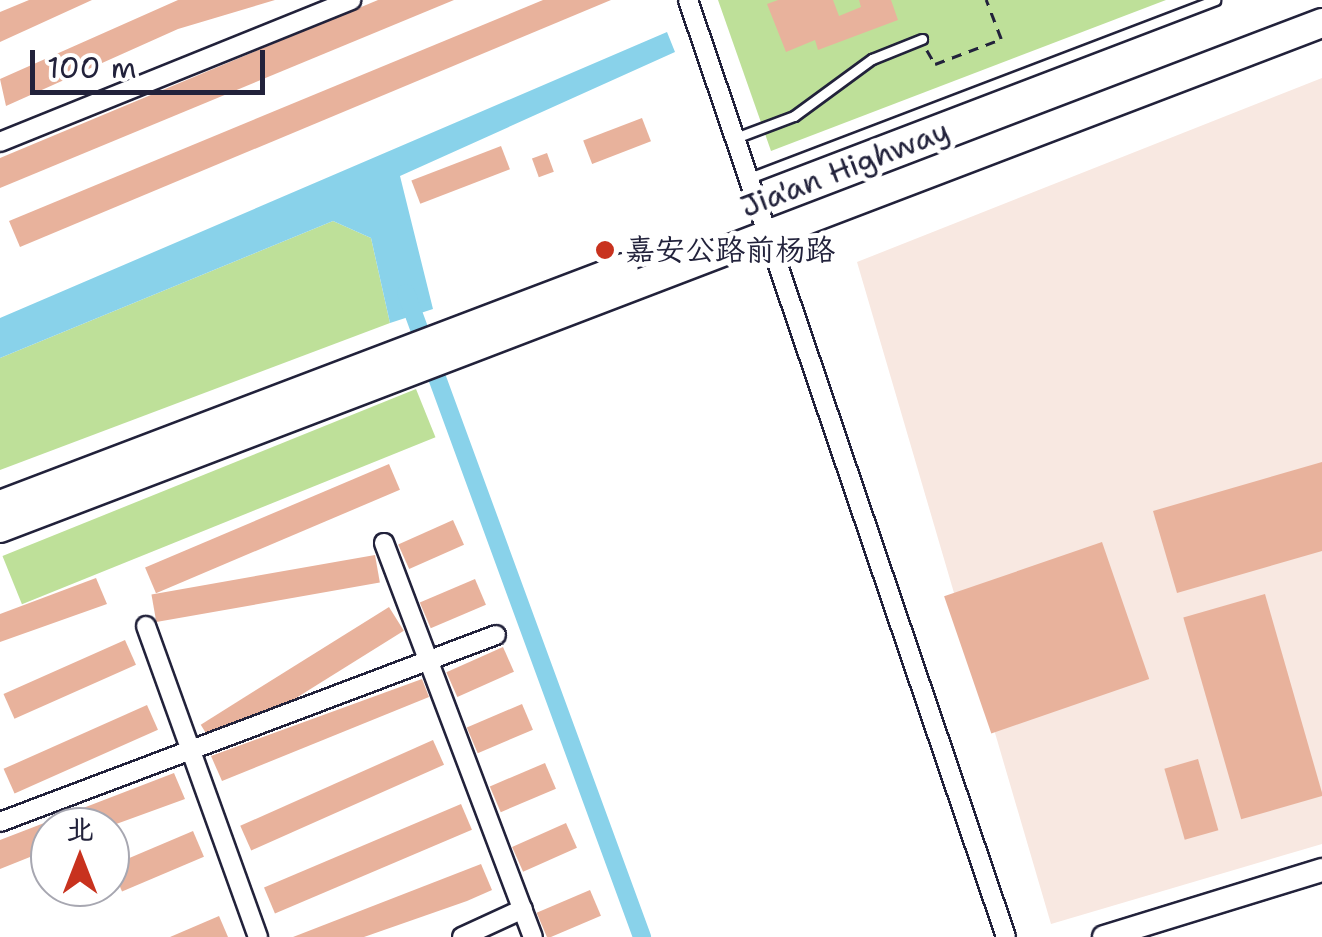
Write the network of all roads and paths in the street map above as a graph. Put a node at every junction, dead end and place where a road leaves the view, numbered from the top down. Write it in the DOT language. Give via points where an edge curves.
graph roads {
  1 [pos="351,0"];
  2 [pos="688,0"];
  3 [pos="986,0"];
  4 [pos="1215,0"];
  5 [pos="1322,4"];
  6 [pos="1322,23"];
  7 [pos="922,39"];
  8 [pos="738,137"];
  9 [pos="0,142"];
  10 [pos="752,177"];
  11 [pos="768,223"];
  12 [pos="397,365"];
  13 [pos="0,505"];
  14 [pos="0,528"];
  15 [pos="384,544"];
  16 [pos="146,626"];
  17 [pos="496,635"];
  18 [pos="429,660"];
  19 [pos="190,750"];
  20 [pos="0,822"];
  21 [pos="1322,870"];
  22 [pos="523,910"];
  23 [pos="258,937"];
  24 [pos="462,937"];
  25 [pos="533,937"];
  26 [pos="1006,937"];
  27 [pos="1104,937"];
  1 -- 9 [label="street"];
  2 -- 8 [label="street"];
  3 -- 7 [label="path" via="1001,38 934,64"];
  4 -- 10 [label="lane"];
  5 -- 11 [label="main road, Jia'an Highway"];
  6 -- 11 [label="main road, Jia'an Highway"];
  7 -- 8 [label="lane" via="872,59 794,116"];
  8 -- 10 [label="street"];
  10 -- 11 [label="street"];
  11 -- 12 [label="main road, Jia'an Highway"];
  11 -- 26 [label="street"];
  12 -- 13 [label="main road, Jia'an Highway"];
  12 -- 14 [label="main road, Jia'an Highway"];
  15 -- 18 [label="street"];
  16 -- 19 [label="street"];
  17 -- 18 [label="street"];
  18 -- 19 [label="street"];
  18 -- 22 [label="street"];
  19 -- 20 [label="street"];
  19 -- 23 [label="street"];
  21 -- 27 [label="street"];
  22 -- 24 [label="street"];
  22 -- 25 [label="street"];
}
